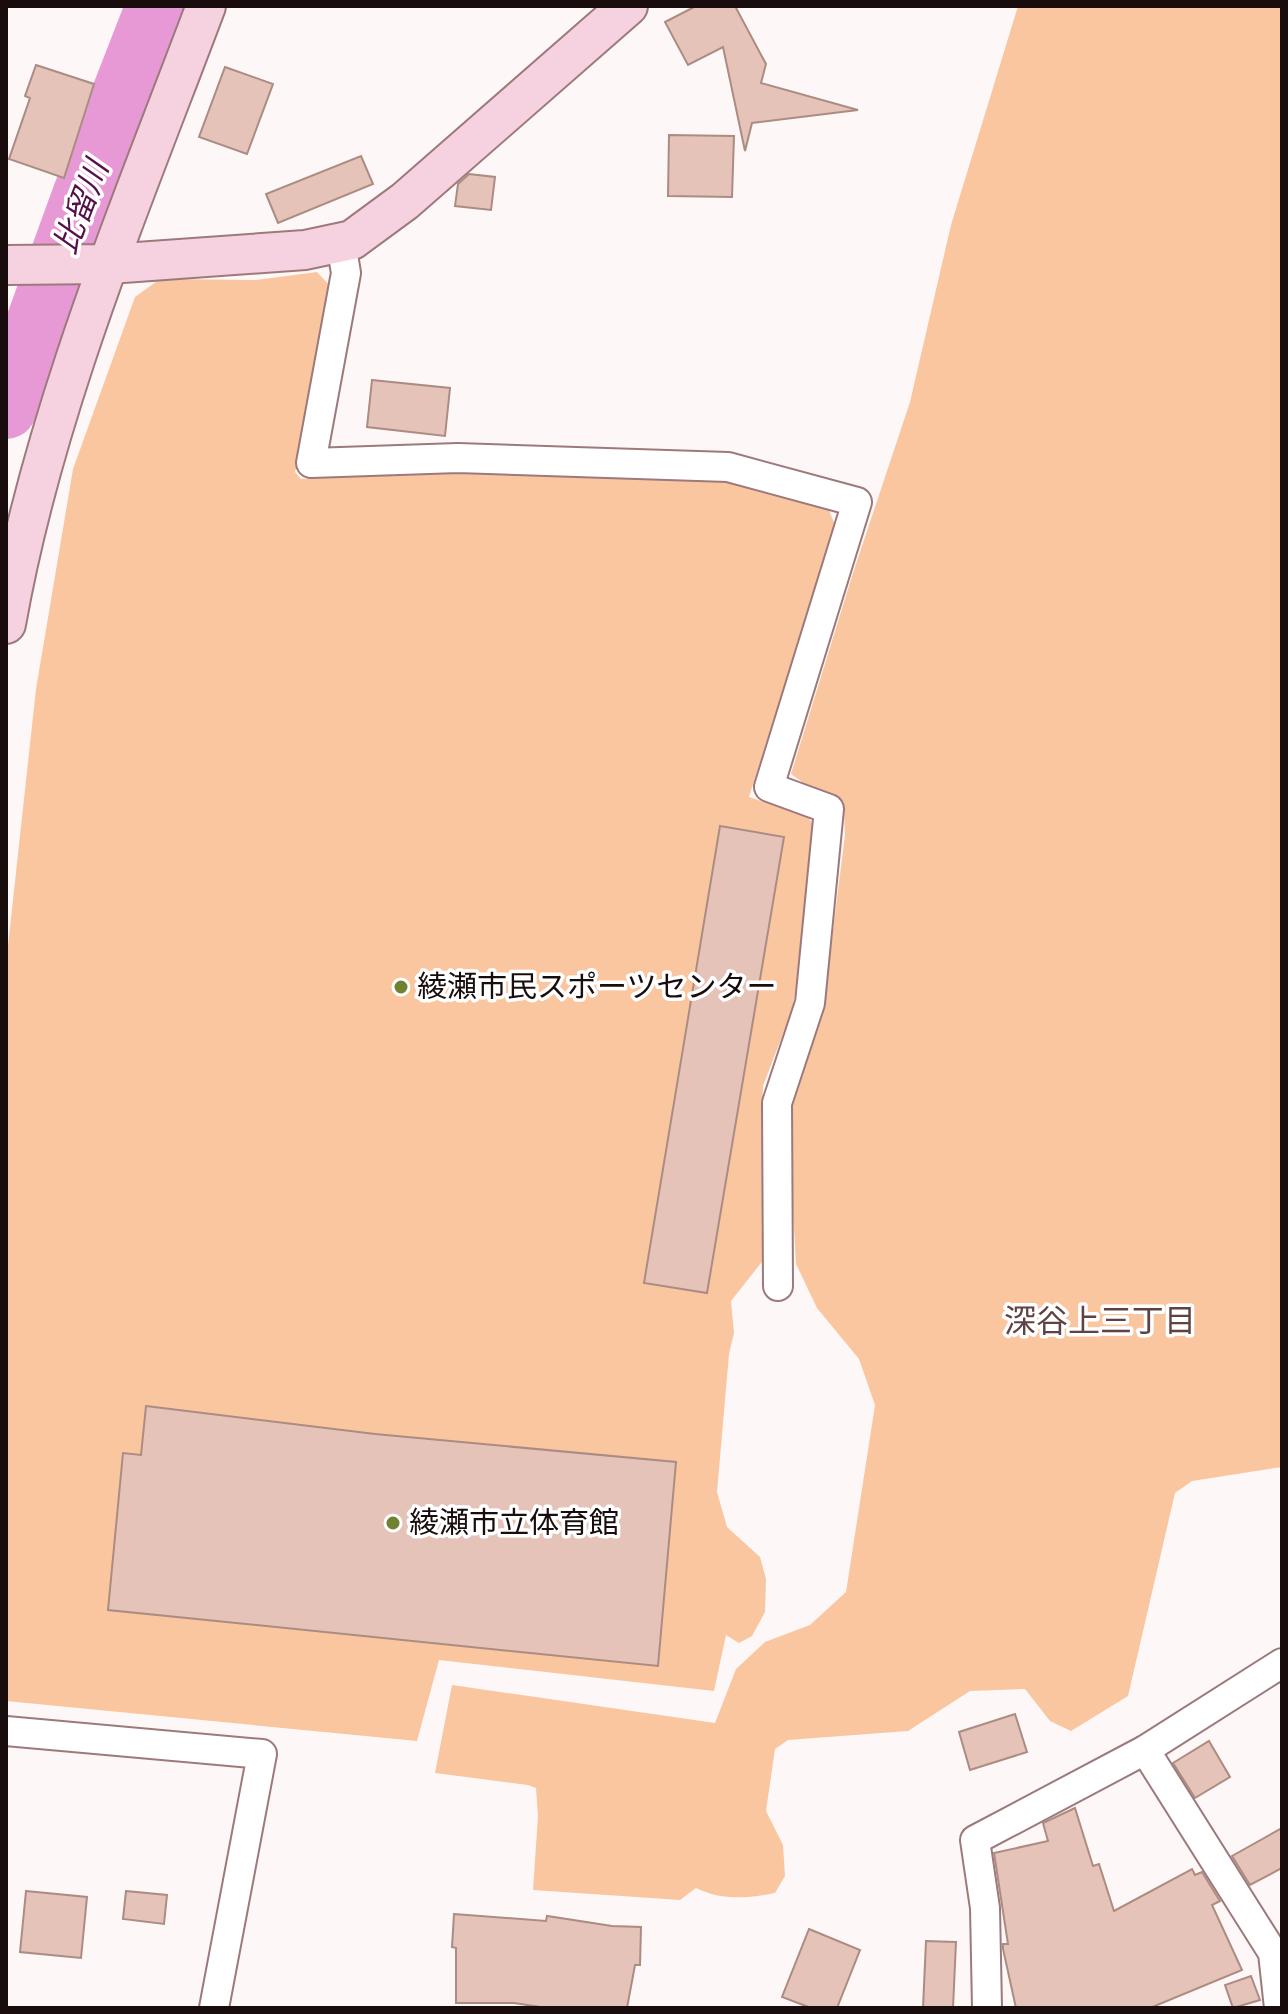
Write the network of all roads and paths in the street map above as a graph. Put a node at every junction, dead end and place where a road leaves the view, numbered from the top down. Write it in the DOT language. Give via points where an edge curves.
graph roads {
  1 [pos="206,6"];
  2 [pos="628,6"];
  3 [pos="341,243"];
  4 [pos="98,264"];
  5 [pos="23,265"];
  6 [pos="6,624"];
  7 [pos="778,1286"];
  8 [pos="1282,1663"];
  9 [pos="6,1731"];
  10 [pos="1145,1750"];
  11 [pos="214,2008"];
  12 [pos="987,2008"];
  13 [pos="1279,2008"];
  1 -- 4 [label="street"];
  2 -- 3 [label="street" via="384,219"];
  3 -- 4 [label="street"];
  3 -- 7 [label="street" via="346,273 311,463 458,458 728,467 857,502 769,787 829,809 810,1003 777,1103"];
  4 -- 5 [label="street"];
  4 -- 6 [label="street" via="23,540"];
  8 -- 10 [label="street"];
  9 -- 11 [label="street" via="262,1754"];
  10 -- 12 [label="street" via="975,1840 985,1908"];
  10 -- 13 [label="street" via="1273,1953"];
}
